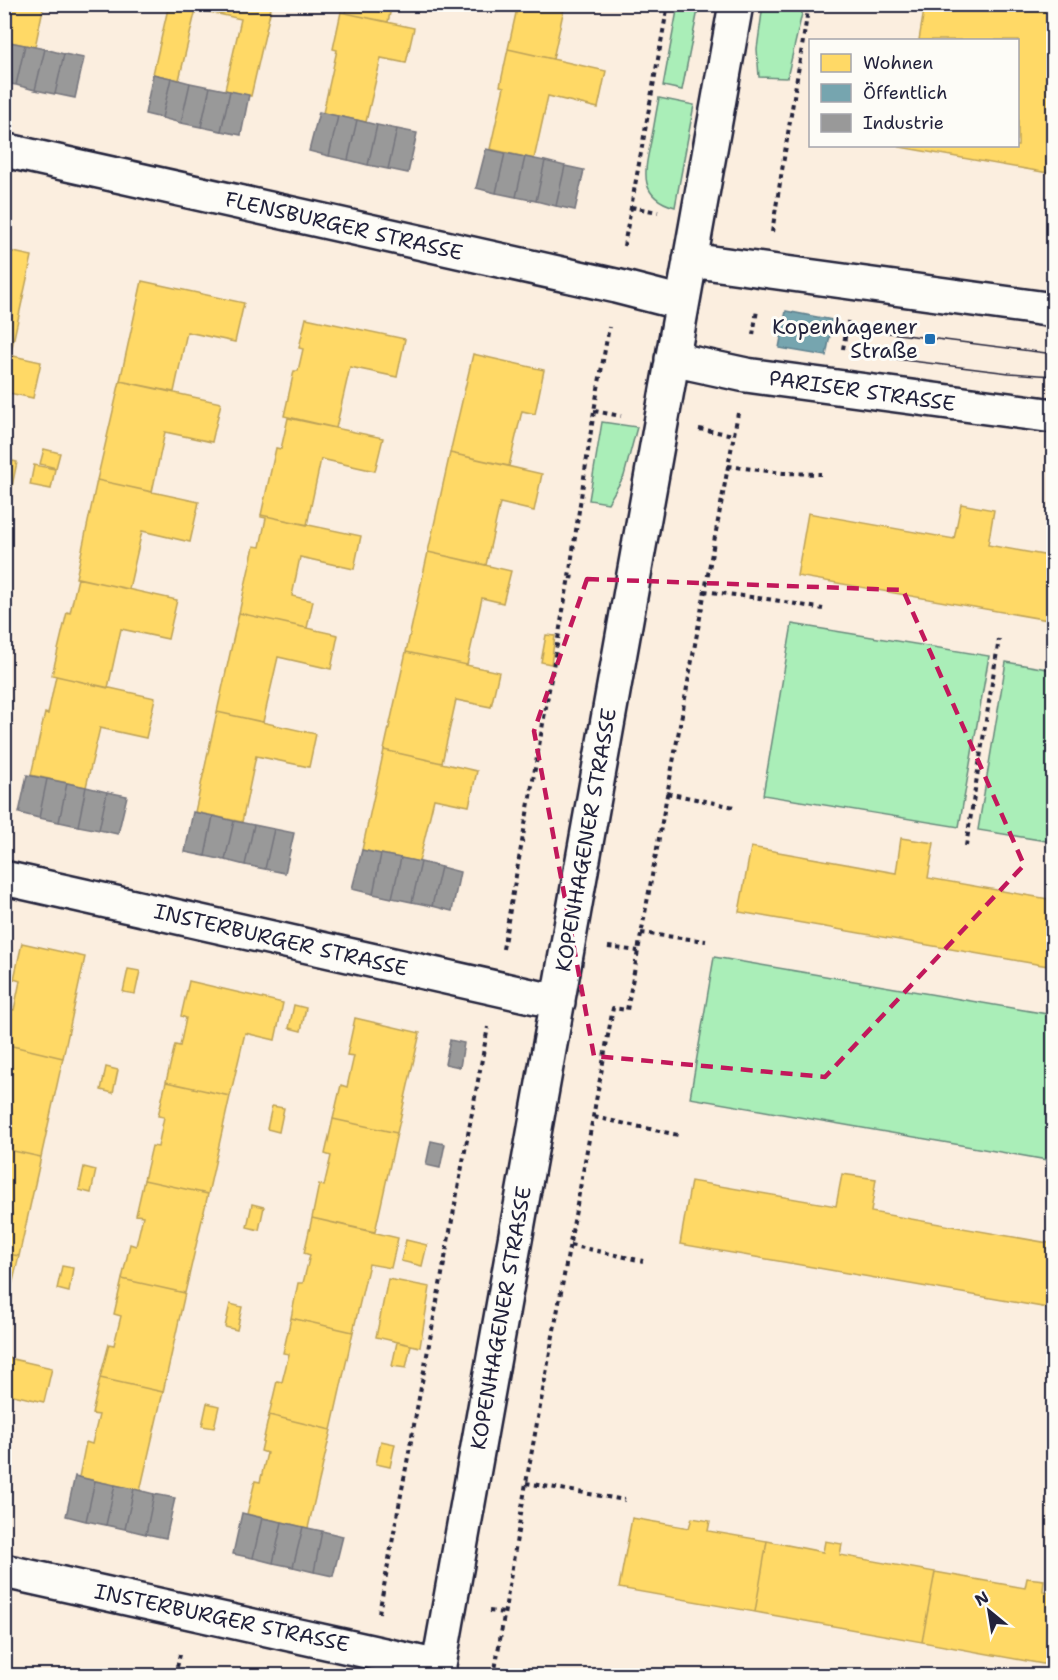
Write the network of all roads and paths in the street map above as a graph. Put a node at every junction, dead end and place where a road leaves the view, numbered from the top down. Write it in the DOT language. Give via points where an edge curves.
graph roads {
  1 [pos="668,4"];
  2 [pos="736,4"];
  3 [pos="809,4"];
  4 [pos="4,150"];
  5 [pos="631,207"];
  6 [pos="772,230"];
  7 [pos="690,260"];
  8 [pos="682,303"];
  9 [pos="758,308"];
  10 [pos="1053,310"];
  11 [pos="848,319"];
  12 [pos="752,341"];
  13 [pos="672,359"];
  14 [pos="841,359"];
  15 [pos="594,411"];
  16 [pos="738,413"];
  17 [pos="1053,416"];
  18 [pos="728,466"];
  19 [pos="821,474"];
  20 [pos="569,577"];
  21 [pos="576,578"];
  22 [pos="704,591"];
  23 [pos="823,609"];
  24 [pos="999,639"];
  25 [pos="667,794"];
  26 [pos="734,807"];
  27 [pos="966,846"];
  28 [pos="4,878"];
  29 [pos="641,933"];
  30 [pos="706,941"];
  31 [pos="496,988"];
  32 [pos="558,1002"];
  33 [pos="594,1117"];
  34 [pos="678,1135"];
  35 [pos="570,1245"];
  36 [pos="643,1261"];
  37 [pos="526,1484"];
  38 [pos="625,1500"];
  39 [pos="4,1571"];
  40 [pos="372,1651"];
  41 [pos="438,1671"];
  42 [pos="494,1676"];
  1 -- 5 [label="path"];
  2 -- 7 [label="street, KOPENHAGENER STRASSE"];
  3 -- 6 [label="path"];
  4 -- 8 [label="street, FLENSBURGER STRASSE"];
  7 -- 8 [label="street, KOPENHAGENER STRASSE"];
  7 -- 10 [label="street"];
  8 -- 13 [label="street, KOPENHAGENER STRASSE"];
  9 -- 12 [label="path"];
  11 -- 14 [label="path"];
  13 -- 17 [label="street, PARISER STRASSE" via="746,375"];
  13 -- 32 [label="street, KOPENHAGENER STRASSE"];
  15 -- 20 [label="path"];
  16 -- 18 [label="path"];
  18 -- 19 [label="path"];
  18 -- 22 [label="path"];
  20 -- 21 [label="path"];
  20 -- 31 [label="path"];
  22 -- 23 [label="path"];
  22 -- 25 [label="path"];
  24 -- 27 [label="path"];
  25 -- 26 [label="path"];
  25 -- 29 [label="path"];
  28 -- 31 [label="street, INSTERBURGER STRASSE"];
  29 -- 30 [label="path"];
  29 -- 33 [label="path" via="627,1010 614,1008"];
  31 -- 32 [label="street, INSTERBURGER STRASSE"];
  31 -- 40 [label="path"];
  32 -- 41 [label="street, KOPENHAGENER STRASSE"];
  33 -- 34 [label="path"];
  33 -- 35 [label="path"];
  35 -- 36 [label="path"];
  35 -- 37 [label="path"];
  37 -- 38 [label="path"];
  37 -- 42 [label="path"];
  39 -- 40 [label="street, INSTERBURGER STRASSE"];
  40 -- 41 [label="street, INSTERBURGER STRASSE"];
}
